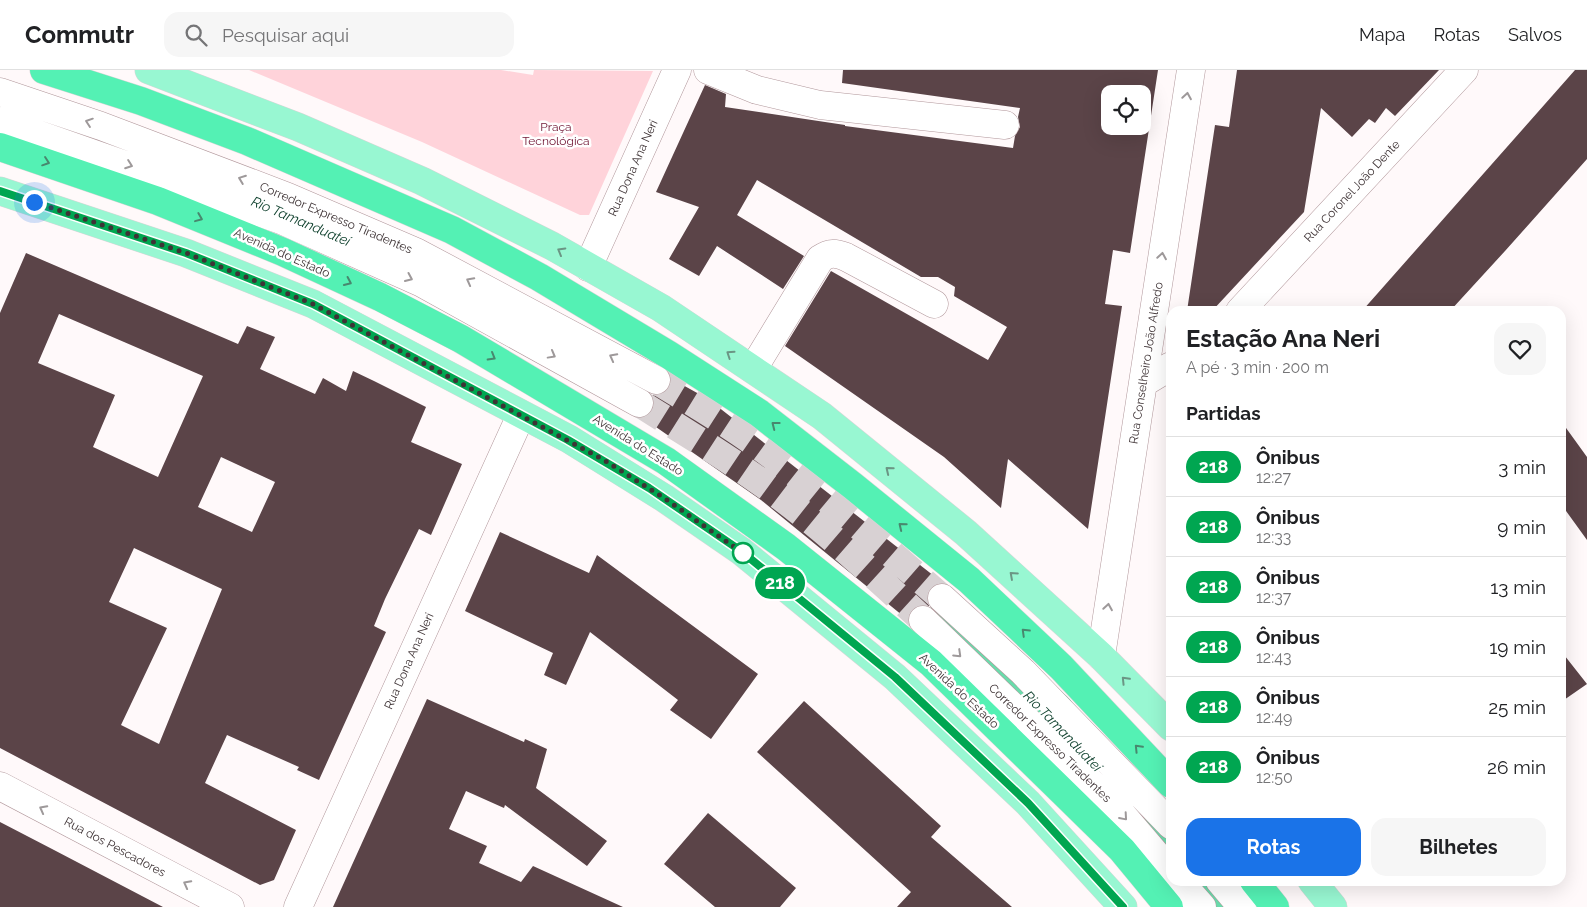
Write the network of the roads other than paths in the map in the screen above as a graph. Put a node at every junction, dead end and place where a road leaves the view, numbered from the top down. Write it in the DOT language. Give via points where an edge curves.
graph roads {
  1 [pos="44,70"];
  2 [pos="678,70"];
  3 [pos="708,70"];
  4 [pos="1191,70"];
  5 [pos="1464,70"];
  6 [pos="156,71"];
  7 [pos="0,92"];
  8 [pos="0,121"];
  9 [pos="1005,125"];
  10 [pos="0,147"];
  11 [pos="0,191"];
  12 [pos="588,267"];
  13 [pos="934,304"];
  14 [pos="1245,306"];
  15 [pos="753,369"];
  16 [pos="1166,369"];
  17 [pos="656,380"];
  18 [pos="1143,383"];
  19 [pos="639,403"];
  20 [pos="521,415"];
  21 [pos="942,598"];
  22 [pos="923,620"];
  23 [pos="1101,656"];
  24 [pos="1166,722"];
  25 [pos="1166,779"];
  26 [pos="0,786"];
  27 [pos="1166,820"];
  28 [pos="1166,866"];
  29 [pos="1184,886"];
  30 [pos="1224,886"];
  31 [pos="1258,886"];
  32 [pos="1316,886"];
  33 [pos="230,907"];
  34 [pos="298,907"];
  35 [pos="1124,907"];
  36 [pos="1169,907"];
  37 [pos="1202,907"];
  38 [pos="1242,907"];
  39 [pos="1275,907"];
  40 [pos="1333,907"];
  25 -- 1 [label="highway, one-way" via="1061,667 969,580 759,413 669,355 539,276 452,230 247,141 141,101"];
  2 -- 12 [label="street, Rua Dona Ana Neri"];
  3 -- 9 [label="street" via="756,90 820,105"];
  18 -- 4 [label="street, Rua Conselheiro João Alfredo, one-way"];
  5 -- 14 [label="street, Rua Coronel João Dente"];
  12 -- 6 [label="main road, one-way" via="422,181 298,127"];
  17 -- 7 [label="street, Corredor Expresso Tiradentes, one-way" via="416,252 288,197"];
  8 -- 19 [label="street, Corredor Expresso Tiradentes, one-way" via="281,220 422,283"];
  10 -- 36 [label="highway, Avenida do Estado, one-way" via="158,201 284,252 380,297 461,339 666,461 786,547 931,663 1122,850"];
  11 -- 20 [label="main road" via="186,253 313,304"];
  15 -- 12 [label="main road, one-way" via="656,304"];
  13 -- 15 [label="street" via="846,257 828,254 820,259"];
  23 -- 15 [label="main road, one-way" via="966,533 822,416"];
  16 -- 18 [label="street"];
  23 -- 18 [label="street, Rua Conselheiro João Alfredo, one-way"];
  20 -- 34 [label="street, Rua Dona Ana Neri"];
  20 -- 35 [label="main road" via="604,460 733,546 895,677 1028,803"];
  21 -- 27 [label="street" via="1023,672"];
  22 -- 28 [label="street, Corredor Expresso Tiradentes, one-way" via="1113,804"];
  24 -- 23 [label="main road, one-way"];
  33 -- 26 [label="street, Rua dos Pescadores, one-way"];
  29 -- 37 [label="street"];
  30 -- 38 [label="street"];
  31 -- 39 [label="highway"];
  32 -- 40 [label="main road"];
}
